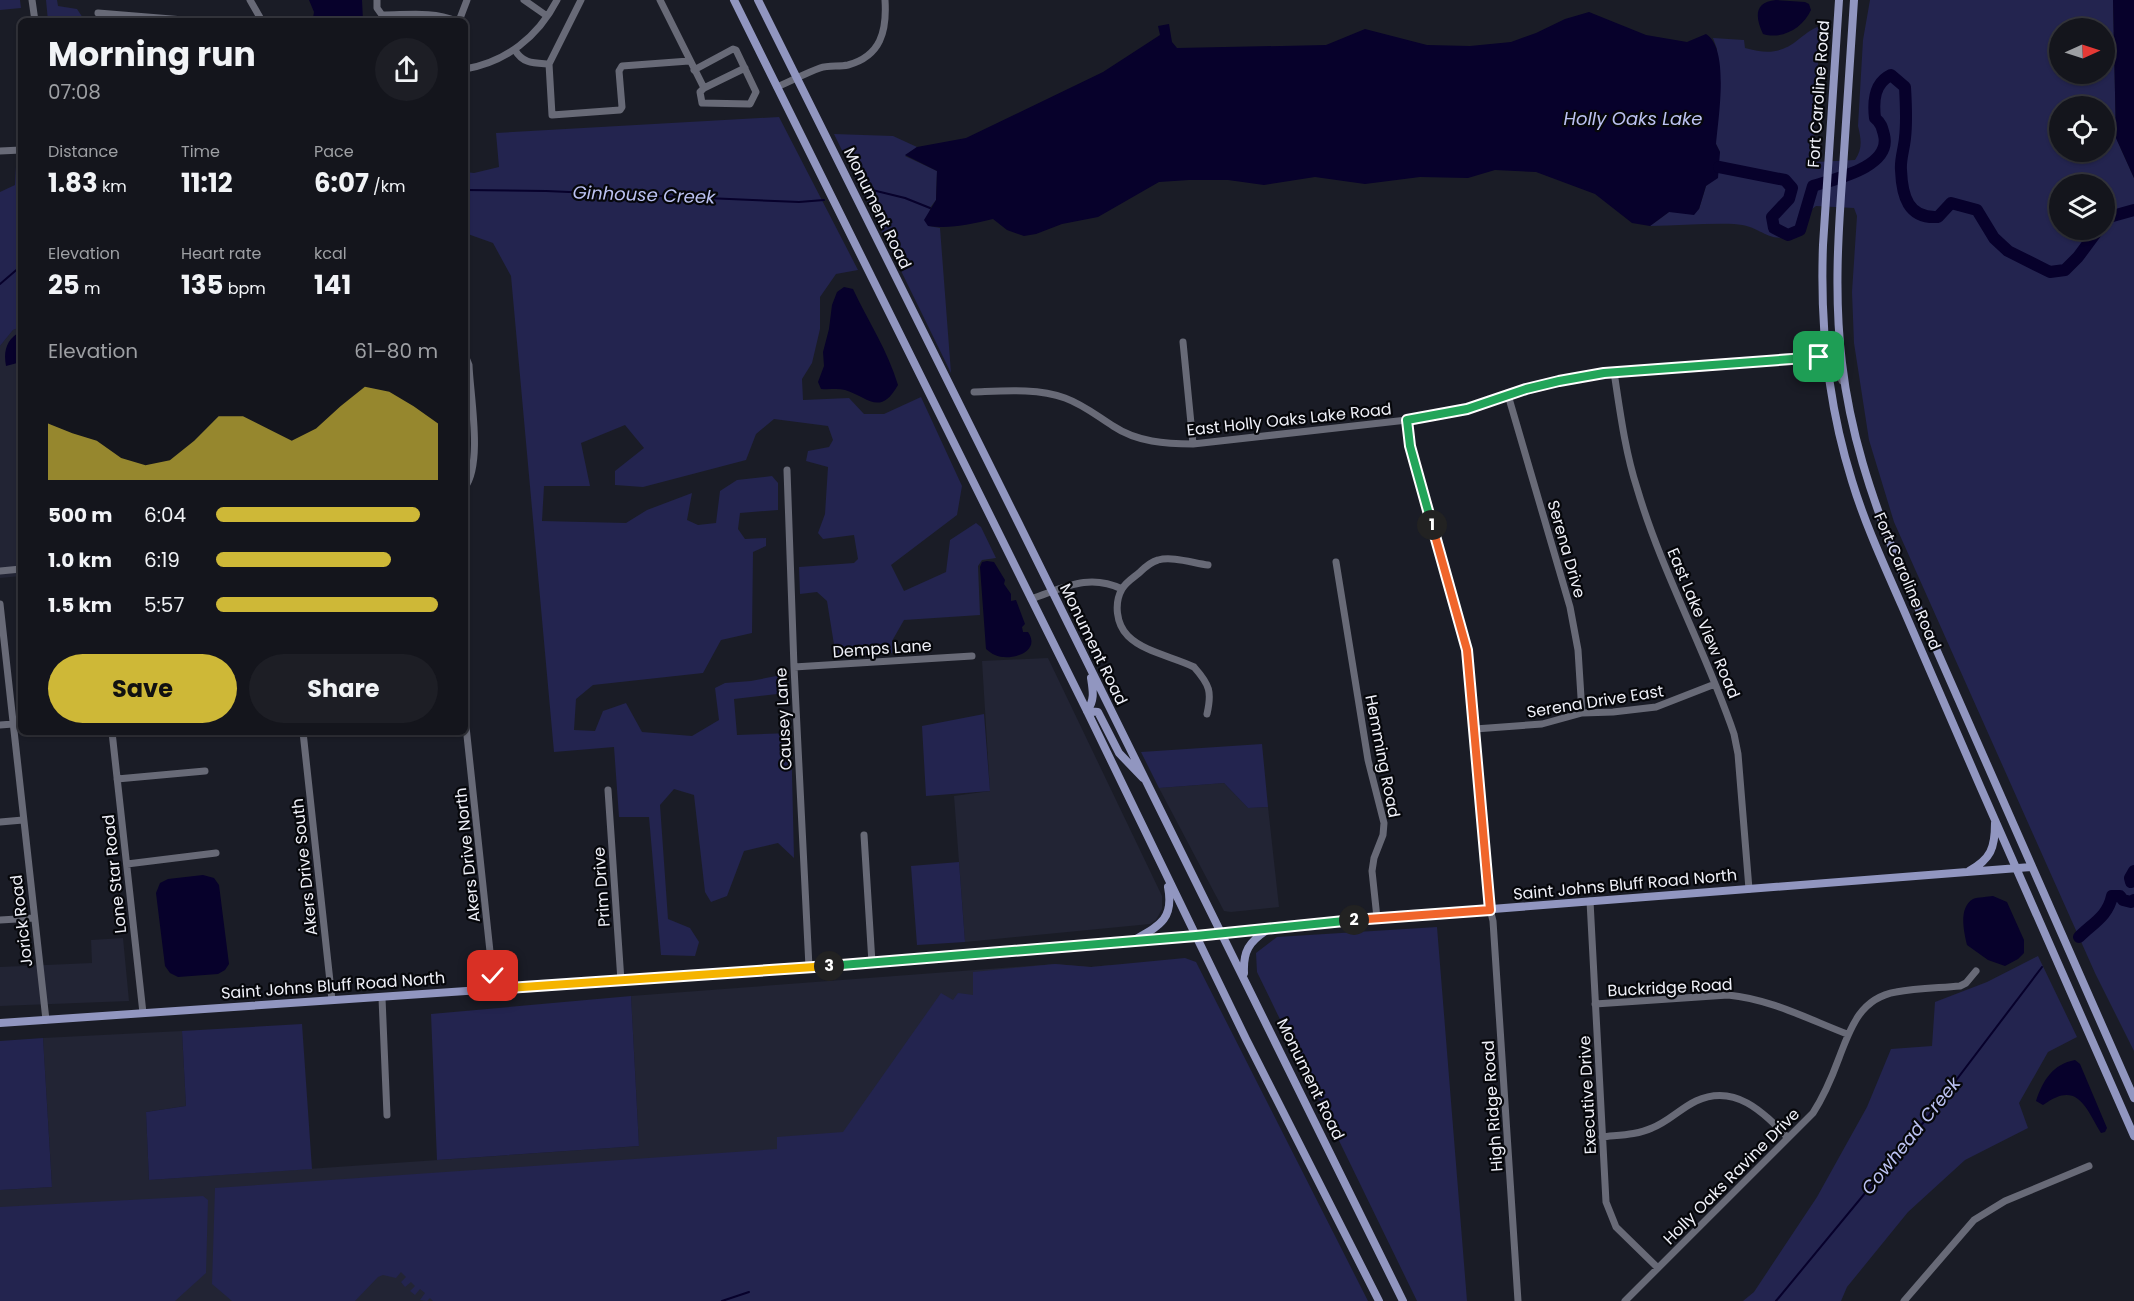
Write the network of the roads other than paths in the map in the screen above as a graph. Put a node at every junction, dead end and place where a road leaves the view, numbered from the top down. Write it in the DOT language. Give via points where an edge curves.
graph roads {
  1 [pos="32,0"];
  2 [pos="250,0"];
  3 [pos="377,0"];
  4 [pos="467,0"];
  5 [pos="524,0"];
  6 [pos="557,0"];
  7 [pos="580,0"];
  8 [pos="660,0"];
  9 [pos="734,0"];
  10 [pos="758,0"];
  11 [pos="885,0"];
  12 [pos="1839,0"];
  13 [pos="1854,0"];
  14 [pos="98,13"];
  15 [pos="547,16"];
  16 [pos="34,18"];
  17 [pos="159,18"];
  18 [pos="260,18"];
  19 [pos="449,18"];
  20 [pos="459,18"];
  21 [pos="515,50"];
  22 [pos="689,61"];
  23 [pos="549,64"];
  24 [pos="468,68"];
  25 [pos="745,68"];
  26 [pos="694,70"];
  27 [pos="797,78"];
  28 [pos="777,87"];
  29 [pos="704,88"];
  30 [pos="18,150"];
  31 [pos="0,151"];
  32 [pos="1183,342"];
  33 [pos="1827,356"];
  34 [pos="468,365"];
  35 [pos="1614,372"];
  36 [pos="1845,388"];
  37 [pos="974,392"];
  38 [pos="1508,396"];
  39 [pos="469,418"];
  40 [pos="1407,420"];
  41 [pos="1193,444"];
  42 [pos="787,470"];
  43 [pos="468,481"];
  44 [pos="1336,562"];
  45 [pos="1208,566"];
  46 [pos="18,569"];
  47 [pos="0,571"];
  48 [pos="1122,589"];
  49 [pos="1051,592"];
  50 [pos="1031,599"];
  51 [pos="0,604"];
  52 [pos="1,627"];
  53 [pos="972,656"];
  54 [pos="794,667"];
  55 [pos="1089,667"];
  56 [pos="1715,684"];
  57 [pos="1087,711"];
  58 [pos="1582,713"];
  59 [pos="1207,714"];
  60 [pos="13,724"];
  61 [pos="0,725"];
  62 [pos="1475,729"];
  63 [pos="112,735"];
  64 [pos="303,735"];
  65 [pos="467,735"];
  66 [pos="205,771"];
  67 [pos="117,779"];
  68 [pos="1147,781"];
  69 [pos="608,790"];
  70 [pos="23,820"];
  71 [pos="1995,820"];
  72 [pos="0,822"];
  73 [pos="864,835"];
  74 [pos="216,852"];
  75 [pos="127,864"];
  76 [pos="2031,867"];
  77 [pos="2018,868"];
  78 [pos="1963,872"];
  79 [pos="1165,875"];
  80 [pos="1749,888"];
  81 [pos="1590,901"];
  82 [pos="1490,910"];
  83 [pos="34,918"];
  84 [pos="1377,918"];
  85 [pos="0,920"];
  86 [pos="1270,928"];
  87 [pos="1222,933"];
  88 [pos="1196,936"];
  89 [pos="1132,941"];
  90 [pos="872,963"];
  91 [pos="809,968"];
  92 [pos="1976,971"];
  93 [pos="1244,977"];
  94 [pos="621,981"];
  95 [pos="494,989"];
  96 [pos="382,998"];
  97 [pos="332,1000"];
  98 [pos="1595,1005"];
  99 [pos="143,1013"];
  100 [pos="46,1020"];
  101 [pos="0,1023"];
  102 [pos="1847,1034"];
  103 [pos="2134,1098"];
  104 [pos="387,1115"];
  105 [pos="2134,1136"];
  106 [pos="1602,1137"];
  107 [pos="1788,1138"];
  108 [pos="2089,1166"];
  109 [pos="1658,1269"];
  110 [pos="1379,1301"];
  111 [pos="1403,1301"];
  112 [pos="1518,1301"];
  113 [pos="1625,1301"];
  114 [pos="1904,1301"];
  1 -- 16 [label="street"];
  2 -- 18 [label="street"];
  3 -- 19 [label="street" via="382,15 420,13"];
  4 -- 20 [label="street"];
  5 -- 15 [label="street"];
  6 -- 15 [label="street"];
  7 -- 23 [label="street"];
  8 -- 22 [label="street"];
  9 -- 28 [label="main road"];
  10 -- 27 [label="main road, Monument Road"];
  11 -- 27 [label="street" via="884,32 870,55"];
  12 -- 33 [label="main road, Fort Caroline Road" via="1822,272"];
  13 -- 36 [label="main road, Fort Caroline Road" via="1837,293"];
  14 -- 17 [label="street"];
  15 -- 21 [label="street"];
  21 -- 23 [label="street" via="526,62"];
  21 -- 24 [label="street"];
  22 -- 23 [label="street" via="622,66 620,110 556,116 550,110"];
  22 -- 26 [label="street"];
  25 -- 26 [label="street" via="733,49"];
  25 -- 29 [label="street"];
  25 -- 29 [label="street" via="756,92 750,104 702,103 700,92"];
  26 -- 29 [label="street"];
  27 -- 28 [label="street"];
  27 -- 49 [label="main road, Monument Road"];
  28 -- 50 [label="main road"];
  30 -- 31 [label="street"];
  32 -- 41 [label="street"];
  33 -- 35 [label="street, East Holly Oaks Lake Road"];
  33 -- 36 [label="street" via="1834,361"];
  33 -- 71 [label="main road, Fort Caroline Road" via="1836,420 1860,506"];
  34 -- 39 [label="street"];
  35 -- 38 [label="street, East Holly Oaks Lake Road" via="1559,381"];
  35 -- 56 [label="street, East Lake View Road" via="1637,491 1664,566"];
  36 -- 76 [label="main road, Fort Caroline Road" via="1860,457 1880,519"];
  37 -- 41 [label="street, East Holly Oaks Lake Road" via="1023,391 1062,397 1133,436 1168,444"];
  38 -- 40 [label="street, East Holly Oaks Lake Road" via="1467,409"];
  38 -- 58 [label="street, Serena Drive" via="1570,607 1578,650"];
  39 -- 43 [label="street" via="475,458"];
  40 -- 41 [label="street, East Holly Oaks Lake Road"];
  40 -- 62 [label="street, High Ridge Road" via="1410,446 1467,650"];
  42 -- 54 [label="street, Causey Lane"];
  44 -- 84 [label="street, Hemming Road" via="1368,760 1384,823 1372,871"];
  45 -- 48 [label="street" via="1157,560"];
  46 -- 47 [label="street"];
  48 -- 49 [label="street" via="1088,581"];
  48 -- 59 [label="street" via="1118,616 1126,635 1194,667 1209,686"];
  49 -- 50 [label="street"];
  49 -- 55 [label="main road, Monument Road"];
  50 -- 57 [label="main road"];
  51 -- 52 [label="street, Jorick Road"];
  52 -- 60 [label="street, Jorick Road"];
  53 -- 54 [label="street, Demps Lane"];
  54 -- 91 [label="street, Causey Lane"];
  55 -- 57 [label="main road" via="1094,697"];
  55 -- 68 [label="main road, Monument Road"];
  56 -- 58 [label="street, Serena Drive East" via="1656,707"];
  56 -- 80 [label="street, East Lake View Road" via="1738,754"];
  57 -- 68 [label="main road" via="1098,712 1119,753"];
  57 -- 79 [label="main road"];
  58 -- 62 [label="street, Serena Drive East" via="1542,724"];
  60 -- 61 [label="street"];
  60 -- 70 [label="street, Jorick Road"];
  62 -- 82 [label="street, High Ridge Road"];
  63 -- 67 [label="street, Lone Star Road"];
  64 -- 97 [label="street, Akers Drive South"];
  65 -- 95 [label="street, Akers Drive North"];
  66 -- 67 [label="street"];
  67 -- 75 [label="street, Lone Star Road"];
  68 -- 87 [label="main road, Monument Road"];
  69 -- 94 [label="street, Prim Drive"];
  70 -- 72 [label="street"];
  70 -- 83 [label="street, Jorick Road"];
  71 -- 77 [label="main road, Fort Caroline Road"];
  71 -- 78 [label="main road" via="1995,843 1987,858"];
  73 -- 90 [label="street"];
  74 -- 75 [label="street"];
  75 -- 99 [label="street, Lone Star Road"];
  76 -- 77 [label="main road, Saint Johns Bluff Road North"];
  76 -- 103 [label="main road, Fort Caroline Road"];
  77 -- 78 [label="main road, Saint Johns Bluff Road North"];
  77 -- 105 [label="main road, Fort Caroline Road"];
  78 -- 80 [label="main road, Saint Johns Bluff Road North"];
  79 -- 88 [label="main road"];
  79 -- 89 [label="main road" via="1170,898 1167,916 1154,929"];
  80 -- 81 [label="main road, Saint Johns Bluff Road North"];
  81 -- 82 [label="main road, Saint Johns Bluff Road North"];
  81 -- 98 [label="street, Executive Drive"];
  82 -- 84 [label="main road, Saint Johns Bluff Road North"];
  82 -- 112 [label="street, High Ridge Road"];
  83 -- 85 [label="street"];
  83 -- 100 [label="street, Jorick Road"];
  84 -- 86 [label="main road, Saint Johns Bluff Road North"];
  86 -- 87 [label="main road, Saint Johns Bluff Road North"];
  86 -- 93 [label="main road" via="1246,950"];
  87 -- 88 [label="main road, Saint Johns Bluff Road North"];
  87 -- 93 [label="main road, Monument Road"];
  88 -- 89 [label="main road, Saint Johns Bluff Road North"];
  88 -- 110 [label="main road"];
  89 -- 90 [label="main road, Saint Johns Bluff Road North"];
  90 -- 91 [label="main road, Saint Johns Bluff Road North"];
  91 -- 94 [label="main road, Saint Johns Bluff Road North"];
  92 -- 102 [label="street, Holly Oaks Ravine Drive" via="1960,986 1884,995 1860,1013"];
  93 -- 111 [label="main road, Monument Road"];
  94 -- 95 [label="main road, Saint Johns Bluff Road North"];
  95 -- 96 [label="main road, Saint Johns Bluff Road North"];
  96 -- 97 [label="main road, Saint Johns Bluff Road North"];
  96 -- 104 [label="street"];
  97 -- 99 [label="main road, Saint Johns Bluff Road North"];
  98 -- 102 [label="street, Buckridge Road" via="1728,995 1767,1002"];
  98 -- 106 [label="street, Executive Drive"];
  99 -- 100 [label="main road, Saint Johns Bluff Road North"];
  100 -- 101 [label="main road, Saint Johns Bluff Road North"];
  102 -- 107 [label="street, Holly Oaks Ravine Drive" via="1820,1102"];
  106 -- 107 [label="street" via="1640,1133 1696,1101 1725,1096 1757,1108"];
  106 -- 109 [label="street, Executive Drive" via="1609,1212 1616,1227"];
  107 -- 109 [label="street, Holly Oaks Ravine Drive"];
  108 -- 114 [label="street" via="2005,1201 1974,1220"];
  109 -- 113 [label="street, Holly Oaks Ravine Drive"];
}
